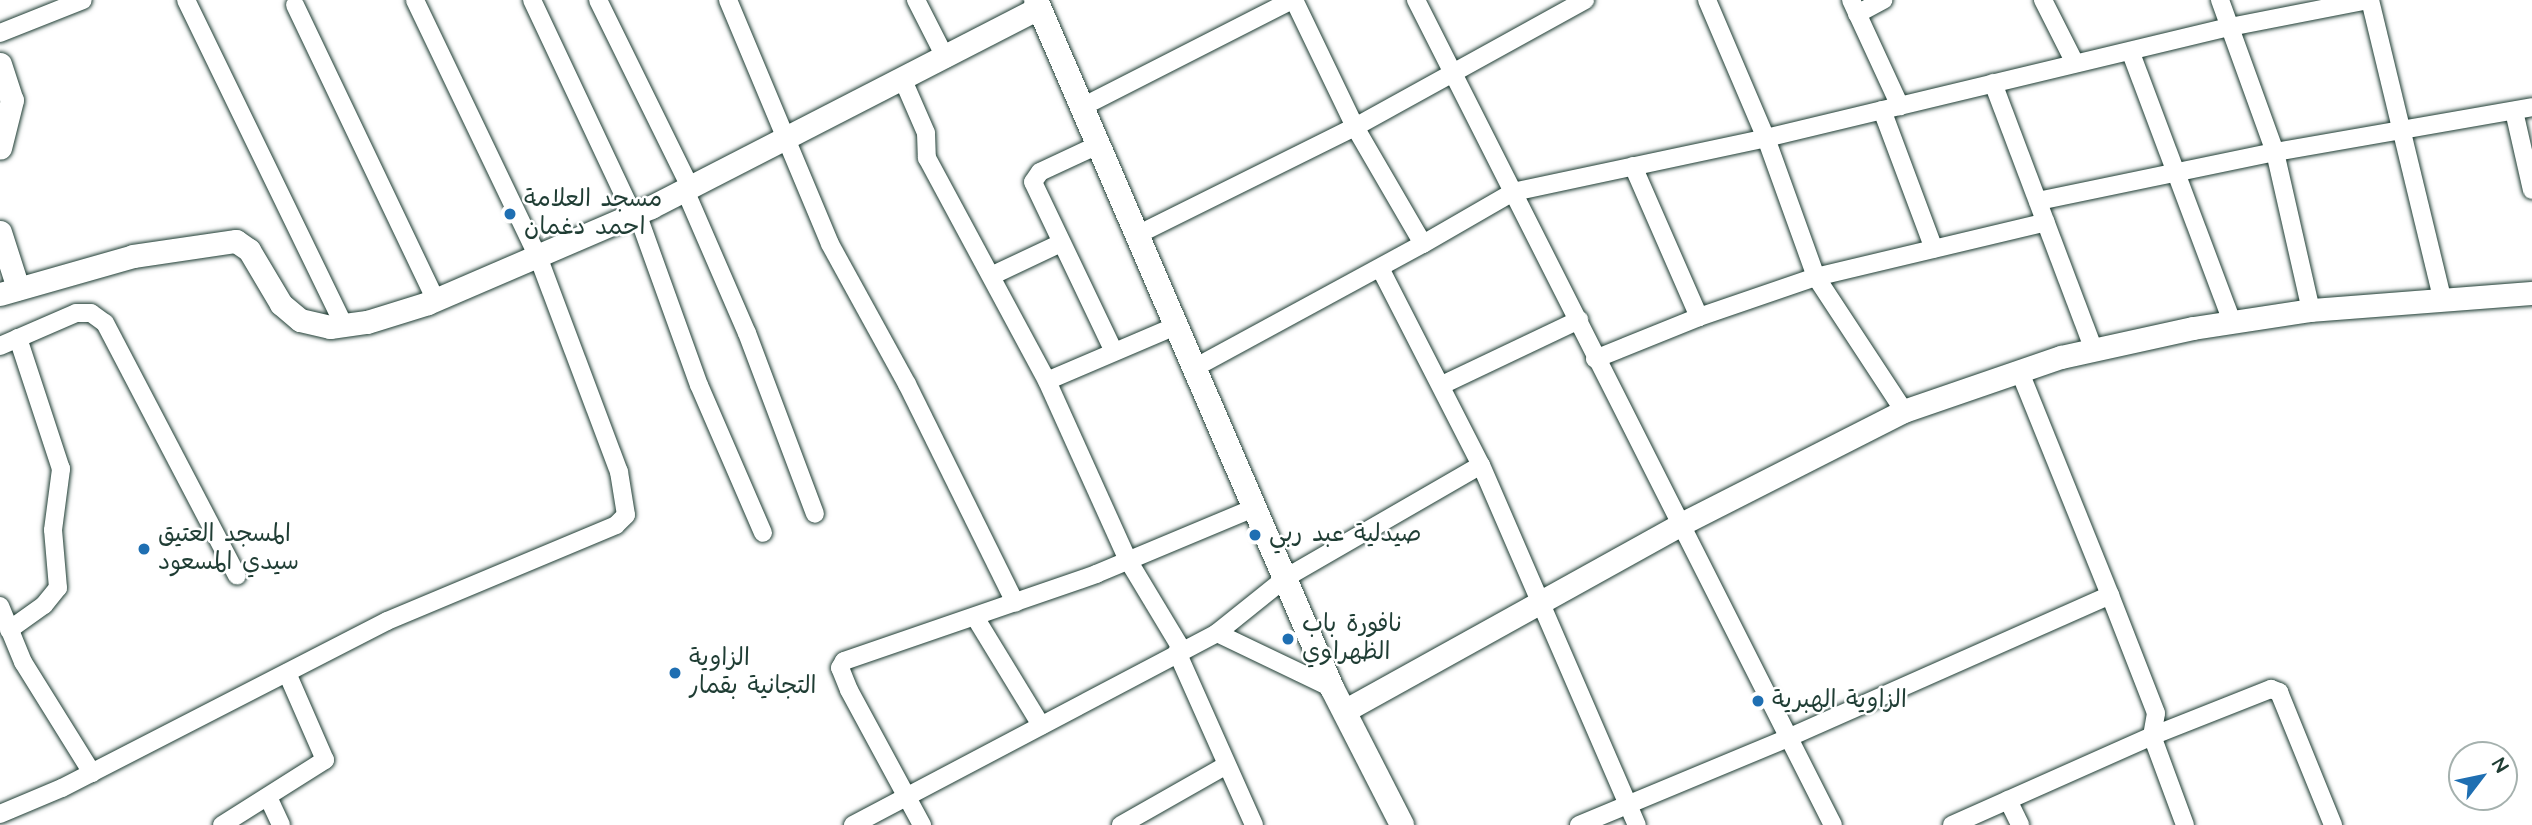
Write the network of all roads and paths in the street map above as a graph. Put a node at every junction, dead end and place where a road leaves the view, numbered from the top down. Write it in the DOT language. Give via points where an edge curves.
graph roads {
  1 [pos="83,0"];
  2 [pos="186,0"];
  3 [pos="415,0"];
  4 [pos="532,0"];
  5 [pos="598,0"];
  6 [pos="728,0"];
  7 [pos="916,0"];
  8 [pos="1293,0"];
  9 [pos="1416,0"];
  10 [pos="1585,0"];
  11 [pos="1707,0"];
  12 [pos="1883,0"];
  13 [pos="2043,0"];
  14 [pos="2220,0"];
  15 [pos="2368,0"];
  16 [pos="1043,3"];
  17 [pos="295,5"];
  18 [pos="1854,7"];
  19 [pos="2230,27"];
  20 [pos="0,33"];
  21 [pos="2131,52"];
  22 [pos="946,59"];
  23 [pos="2075,63"];
  24 [pos="0,64"];
  25 [pos="1452,71"];
  26 [pos="903,80"];
  27 [pos="1993,83"];
  28 [pos="1084,106"];
  29 [pos="2532,107"];
  30 [pos="1891,108"];
  31 [pos="2514,111"];
  32 [pos="1355,127"];
  33 [pos="2401,130"];
  34 [pos="787,138"];
  35 [pos="1766,138"];
  36 [pos="1100,144"];
  37 [pos="0,148"];
  38 [pos="2275,152"];
  39 [pos="1633,166"];
  40 [pos="2177,175"];
  41 [pos="687,188"];
  42 [pos="2532,190"];
  43 [pos="1513,192"];
  44 [pos="2038,201"];
  45 [pos="635,214"];
  46 [pos="2046,222"];
  47 [pos="0,232"];
  48 [pos="1139,234"];
  49 [pos="1061,243"];
  50 [pos="1423,244"];
  51 [pos="1934,249"];
  52 [pos="538,257"];
  53 [pos="1380,268"];
  54 [pos="991,276"];
  55 [pos="1816,277"];
  56 [pos="9,291"];
  57 [pos="2532,293"];
  58 [pos="2442,298"];
  59 [pos="436,300"];
  60 [pos="2311,310"];
  61 [pos="1699,317"];
  62 [pos="1578,320"];
  63 [pos="2232,322"];
  64 [pos="1178,325"];
  65 [pos="344,326"];
  66 [pos="18,338"];
  67 [pos="0,346"];
  68 [pos="2094,348"];
  69 [pos="1114,352"];
  70 [pos="1595,359"];
  71 [pos="1196,368"];
  72 [pos="2020,372"];
  73 [pos="1047,381"];
  74 [pos="1442,384"];
  75 [pos="1904,411"];
  76 [pos="1481,465"];
  77 [pos="1256,507"];
  78 [pos="815,514"];
  79 [pos="1679,525"];
  80 [pos="763,533"];
  81 [pos="1128,561"];
  82 [pos="237,576"];
  83 [pos="1287,577"];
  84 [pos="2110,594"];
  85 [pos="1015,603"];
  86 [pos="1539,604"];
  87 [pos="0,606"];
  88 [pos="975,617"];
  89 [pos="9,630"];
  90 [pos="1217,632"];
  91 [pos="1180,651"];
  92 [pos="287,673"];
  93 [pos="1332,688"];
  94 [pos="1344,711"];
  95 [pos="1041,725"];
  96 [pos="2152,736"];
  97 [pos="1790,737"];
  98 [pos="1225,766"];
  99 [pos="92,772"];
  100 [pos="909,795"];
  101 [pos="268,797"];
  102 [pos="2008,800"];
  103 [pos="1627,804"];
  104 [pos="0,814"];
  105 [pos="222,825"];
  106 [pos="281,825"];
  107 [pos="853,825"];
  108 [pos="922,825"];
  109 [pos="1121,825"];
  110 [pos="1254,825"];
  111 [pos="1402,825"];
  112 [pos="1579,825"];
  113 [pos="1637,825"];
  114 [pos="1833,825"];
  115 [pos="1952,825"];
  116 [pos="2021,825"];
  117 [pos="2185,825"];
  118 [pos="2333,825"];
  1 -- 20 [label="street"];
  2 -- 65 [label="street"];
  3 -- 52 [label="street"];
  4 -- 45 [label="street"];
  5 -- 41 [label="street"];
  6 -- 34 [label="street"];
  7 -- 22 [label="street"];
  8 -- 28 [label="street"];
  8 -- 32 [label="street"];
  9 -- 25 [label="street"];
  10 -- 25 [label="street"];
  11 -- 35 [label="street"];
  12 -- 18 [label="street"];
  13 -- 23 [label="street"];
  14 -- 19 [label="street"];
  15 -- 19 [label="street"];
  15 -- 33 [label="street"];
  16 -- 22 [label="street"];
  16 -- 28 [label="main road"];
  17 -- 59 [label="street"];
  18 -- 30 [label="street"];
  19 -- 21 [label="street"];
  19 -- 38 [label="street"];
  21 -- 23 [label="street"];
  21 -- 40 [label="street"];
  22 -- 26 [label="street"];
  23 -- 27 [label="street"];
  24 -- 37 [label="street" via="12,100"];
  25 -- 32 [label="street"];
  25 -- 43 [label="street"];
  26 -- 34 [label="street"];
  26 -- 54 [label="street" via="926,133 927,158"];
  27 -- 30 [label="street"];
  27 -- 44 [label="street"];
  28 -- 36 [label="main road"];
  29 -- 31 [label="street"];
  30 -- 35 [label="street"];
  30 -- 51 [label="street"];
  31 -- 33 [label="street"];
  31 -- 42 [label="street"];
  32 -- 48 [label="street"];
  32 -- 50 [label="street"];
  33 -- 38 [label="street"];
  33 -- 58 [label="street"];
  34 -- 41 [label="street"];
  34 -- 85 [label="street" via="830,244 907,384"];
  35 -- 39 [label="street"];
  35 -- 55 [label="street"];
  36 -- 48 [label="main road"];
  36 -- 49 [label="street" via="1034,178 1034,188"];
  38 -- 40 [label="street"];
  38 -- 60 [label="street"];
  39 -- 43 [label="street"];
  39 -- 61 [label="street"];
  40 -- 44 [label="street"];
  40 -- 63 [label="street"];
  41 -- 45 [label="street"];
  41 -- 78 [label="street"];
  43 -- 50 [label="street"];
  43 -- 62 [label="street"];
  44 -- 46 [label="street"];
  45 -- 52 [label="street"];
  45 -- 80 [label="street" via="733,472"];
  46 -- 51 [label="street"];
  46 -- 68 [label="street"];
  47 -- 56 [label="street"];
  48 -- 64 [label="main road"];
  49 -- 54 [label="street"];
  49 -- 69 [label="street"];
  50 -- 53 [label="street"];
  51 -- 55 [label="street"];
  52 -- 59 [label="street"];
  52 -- 92 [label="street" via="619,472 626,497 624,519 387,621"];
  53 -- 71 [label="street"];
  53 -- 74 [label="street"];
  54 -- 73 [label="street"];
  55 -- 61 [label="street"];
  55 -- 75 [label="street"];
  56 -- 65 [label="street" via="155,251 236,242 249,250 286,309 317,327"];
  57 -- 58 [label="street"];
  58 -- 60 [label="street"];
  59 -- 65 [label="street"];
  60 -- 63 [label="street"];
  61 -- 70 [label="street"];
  62 -- 70 [label="street"];
  62 -- 74 [label="street"];
  63 -- 68 [label="street"];
  64 -- 69 [label="street"];
  64 -- 71 [label="main road"];
  66 -- 67 [label="street"];
  66 -- 82 [label="street" via="85,312 105,323"];
  66 -- 89 [label="street" via="61,469 53,530 58,587 44,605"];
  68 -- 72 [label="street"];
  69 -- 73 [label="street"];
  70 -- 79 [label="street"];
  71 -- 77 [label="main road"];
  72 -- 75 [label="street"];
  72 -- 84 [label="street"];
  73 -- 81 [label="street"];
  74 -- 76 [label="street"];
  75 -- 79 [label="street"];
  76 -- 83 [label="street"];
  76 -- 86 [label="street"];
  77 -- 81 [label="street"];
  77 -- 83 [label="main road"];
  79 -- 86 [label="street"];
  79 -- 97 [label="street"];
  81 -- 85 [label="street"];
  81 -- 91 [label="street"];
  83 -- 90 [label="street"];
  83 -- 93 [label="main road"];
  84 -- 96 [label="street" via="2156,713"];
  84 -- 97 [label="street"];
  85 -- 88 [label="street"];
  86 -- 94 [label="street"];
  86 -- 103 [label="street"];
  87 -- 89 [label="street"];
  88 -- 95 [label="street"];
  88 -- 100 [label="street" via="841,663 849,690"];
  89 -- 99 [label="street" via="23,662"];
  90 -- 91 [label="street"];
  90 -- 93 [label="street"];
  91 -- 95 [label="street"];
  91 -- 98 [label="street"];
  92 -- 99 [label="street"];
  92 -- 101 [label="street" via="326,758"];
  93 -- 94 [label="main road"];
  94 -- 111 [label="main road"];
  95 -- 100 [label="street"];
  96 -- 102 [label="street"];
  96 -- 117 [label="street"];
  96 -- 118 [label="street" via="2274,689"];
  97 -- 103 [label="street"];
  97 -- 114 [label="street"];
  98 -- 109 [label="street"];
  98 -- 110 [label="street"];
  99 -- 104 [label="street"];
  100 -- 107 [label="street"];
  100 -- 108 [label="street"];
  101 -- 105 [label="street"];
  101 -- 106 [label="street"];
  102 -- 115 [label="street"];
  102 -- 116 [label="street"];
  103 -- 112 [label="street"];
  103 -- 113 [label="street"];
}
